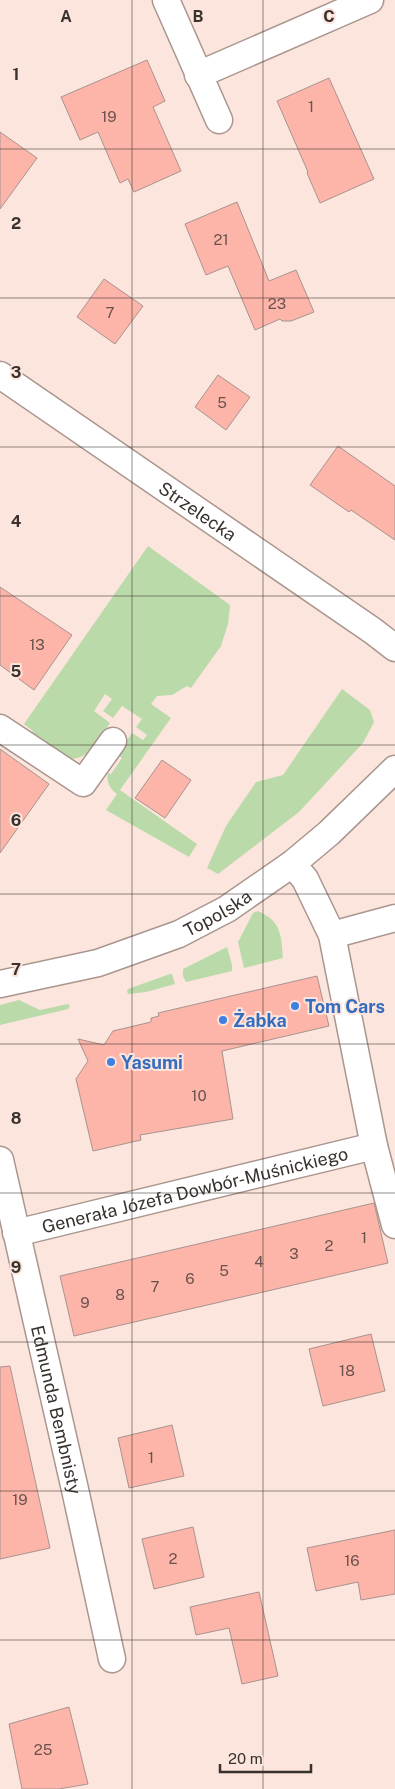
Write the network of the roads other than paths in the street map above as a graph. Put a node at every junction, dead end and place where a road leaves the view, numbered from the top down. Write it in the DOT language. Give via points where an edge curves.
graph roads {
  1 [pos="166,0"];
  2 [pos="370,0"];
  3 [pos="198,74"];
  4 [pos="219,120"];
  5 [pos="0,375"];
  6 [pos="395,648"];
  7 [pos="0,728"];
  8 [pos="113,741"];
  9 [pos="395,769"];
  10 [pos="292,864"];
  11 [pos="395,918"];
  12 [pos="332,935"];
  13 [pos="0,984"];
  14 [pos="374,1146"];
  15 [pos="0,1160"];
  16 [pos="395,1224"];
  17 [pos="16,1233"];
  18 [pos="112,1659"];
  1 -- 3 [label="street"];
  2 -- 3 [label="street"];
  3 -- 4 [label="street"];
  5 -- 6 [label="street, Strzelecka"];
  7 -- 8 [label="street" via="83,783"];
  9 -- 10 [label="street, Topolska"];
  10 -- 12 [label="street" via="305,879"];
  10 -- 13 [label="street, Topolska" via="227,909 179,934 98,964"];
  11 -- 12 [label="street"];
  12 -- 14 [label="street"];
  14 -- 16 [label="street"];
  14 -- 17 [label="street, Generała Józefa Dowbór-Muśnickiego"];
  15 -- 17 [label="street, Edmunda Bembnisty"];
  17 -- 18 [label="street, Edmunda Bembnisty"];
}
